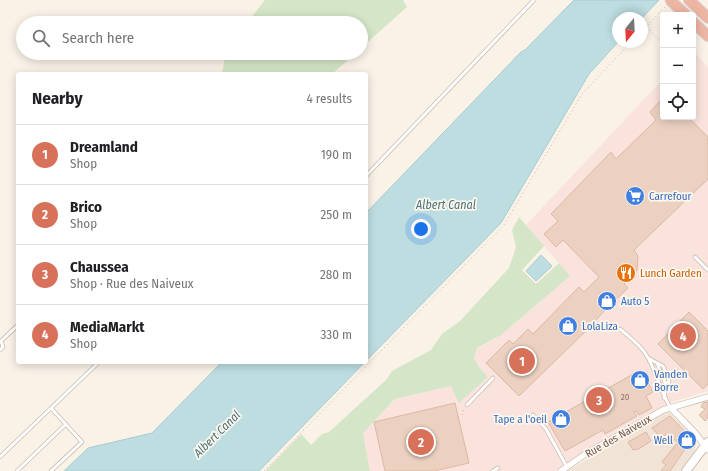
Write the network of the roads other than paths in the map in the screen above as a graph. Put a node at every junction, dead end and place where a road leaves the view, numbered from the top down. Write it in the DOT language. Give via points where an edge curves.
graph roads {
  1 [pos="534,0"];
  2 [pos="689,0"];
  3 [pos="668,2"];
  4 [pos="682,12"];
  5 [pos="708,18"];
  6 [pos="696,25"];
  7 [pos="708,36"];
  8 [pos="368,174"];
  9 [pos="695,257"];
  10 [pos="708,270"];
  11 [pos="16,327"];
  12 [pos="620,329"];
  13 [pos="0,350"];
  14 [pos="648,358"];
  15 [pos="97,364"];
  16 [pos="493,378"];
  17 [pos="708,397"];
  18 [pos="664,398"];
  19 [pos="466,406"];
  20 [pos="51,408"];
  21 [pos="671,408"];
  22 [pos="533,415"];
  23 [pos="66,424"];
  24 [pos="707,446"];
  25 [pos="0,456"];
  26 [pos="567,467"];
  27 [pos="498,468"];
  28 [pos="17,471"];
  29 [pos="51,471"];
  30 [pos="492,471"];
  31 [pos="561,471"];
  32 [pos="686,471"];
  1 -- 8 [label="lane"];
  2 -- 5 [label="highway"];
  3 -- 4 [label="highway, bridge"];
  6 -- 7 [label="highway"];
  9 -- 10 [label="lane"];
  11 -- 13 [label="lane" via="1,341 3,347"];
  12 -- 14 [label="lane" via="645,352"];
  14 -- 18 [label="lane"];
  14 -- 18 [label="lane" via="656,363 666,385"];
  15 -- 20 [label="lane"];
  16 -- 19 [label="lane"];
  17 -- 21 [label="street, Rue des Naiveux"];
  18 -- 21 [label="lane"];
  20 -- 23 [label="lane"];
  20 -- 25 [label="lane"];
  21 -- 24 [label="street"];
  21 -- 26 [label="street, Rue des Naiveux"];
  22 -- 26 [label="lane" via="546,429"];
  23 -- 28 [label="lane"];
  23 -- 29 [label="lane" via="82,442"];
  24 -- 32 [label="main road"];
  26 -- 31 [label="street, Rue des Naiveux"];
  27 -- 30 [label="lane"];
}
